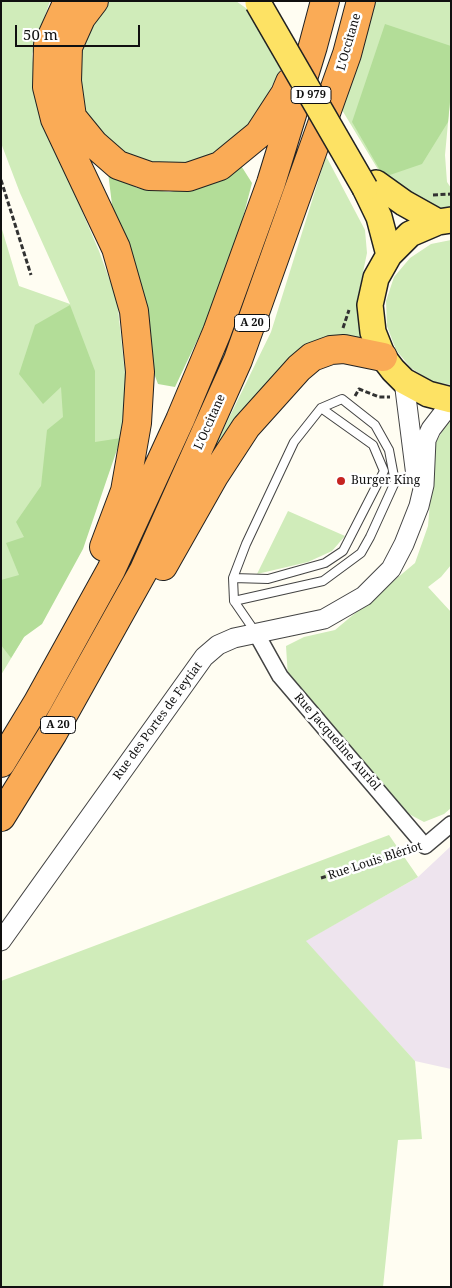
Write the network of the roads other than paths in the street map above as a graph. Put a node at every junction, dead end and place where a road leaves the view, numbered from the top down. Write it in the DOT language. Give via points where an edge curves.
graph roads {
  1 [pos="68,1"];
  2 [pos="94,1"];
  3 [pos="361,1"];
  4 [pos="260,2"];
  5 [pos="322,10"];
  6 [pos="370,185"];
  7 [pos="444,221"];
  8 [pos="389,255"];
  9 [pos="384,357"];
  10 [pos="404,381"];
  11 [pos="451,401"];
  12 [pos="321,408"];
  13 [pos="419,506"];
  14 [pos="233,578"];
  15 [pos="234,601"];
  16 [pos="111,632"];
  17 [pos="256,633"];
  18 [pos="75,638"];
  19 [pos="1,763"];
  20 [pos="1,817"];
  21 [pos="451,824"];
  22 [pos="425,846"];
  23 [pos="1,941"];
  1 -- 18 [label="highway" via="48,45 47,87 55,119 116,248 134,311 140,372 137,423 125,490 110,534 79,603"];
  2 -- 5 [label="highway" via="81,18 68,47 67,81 72,117 94,144 118,165 149,176 188,177 220,166 259,134 284,94"];
  3 -- 16 [label="highway, L'Occitane / A 20" via="347,54 238,360 144,570"];
  4 -- 6 [label="main road, D 979"];
  5 -- 18 [label="highway, A 20" via="271,182 217,332 142,504"];
  6 -- 7 [label="main road, D 979"];
  6 -- 8 [label="main road, D 979"];
  7 -- 8 [label="main road" via="410,234"];
  8 -- 9 [label="main road" via="376,278 370,305 373,332"];
  9 -- 10 [label="main road"];
  9 -- 16 [label="highway" via="344,349 331,350 312,357 299,368 246,427 214,476 134,618"];
  10 -- 11 [label="main road" via="428,394"];
  10 -- 13 [label="street, Rue des Portes de Feytiat"];
  11 -- 13 [label="street, Rue des Portes de Feytiat" via="426,440 424,486"];
  12 -- 14 [label="lane" via="294,442"];
  12 -- 14 [label="lane" via="373,445 384,471 343,551 325,563 268,579"];
  12 -- 15 [label="lane" via="342,399 375,425 389,450 395,482 361,552 323,581"];
  13 -- 17 [label="street, Rue des Portes de Feytiat" via="392,569 364,596 324,619"];
  14 -- 15 [label="lane"];
  15 -- 17 [label="lane"];
  16 -- 20 [label="highway, L'Occitane / A 20" via="54,733"];
  17 -- 22 [label="street, Rue Jacqueline Auriol" via="280,676"];
  17 -- 23 [label="street, Rue des Portes de Feytiat" via="218,645 204,657"];
  18 -- 19 [label="highway, A 20"];
  21 -- 22 [label="street, Rue Louis Blériot"];
}
